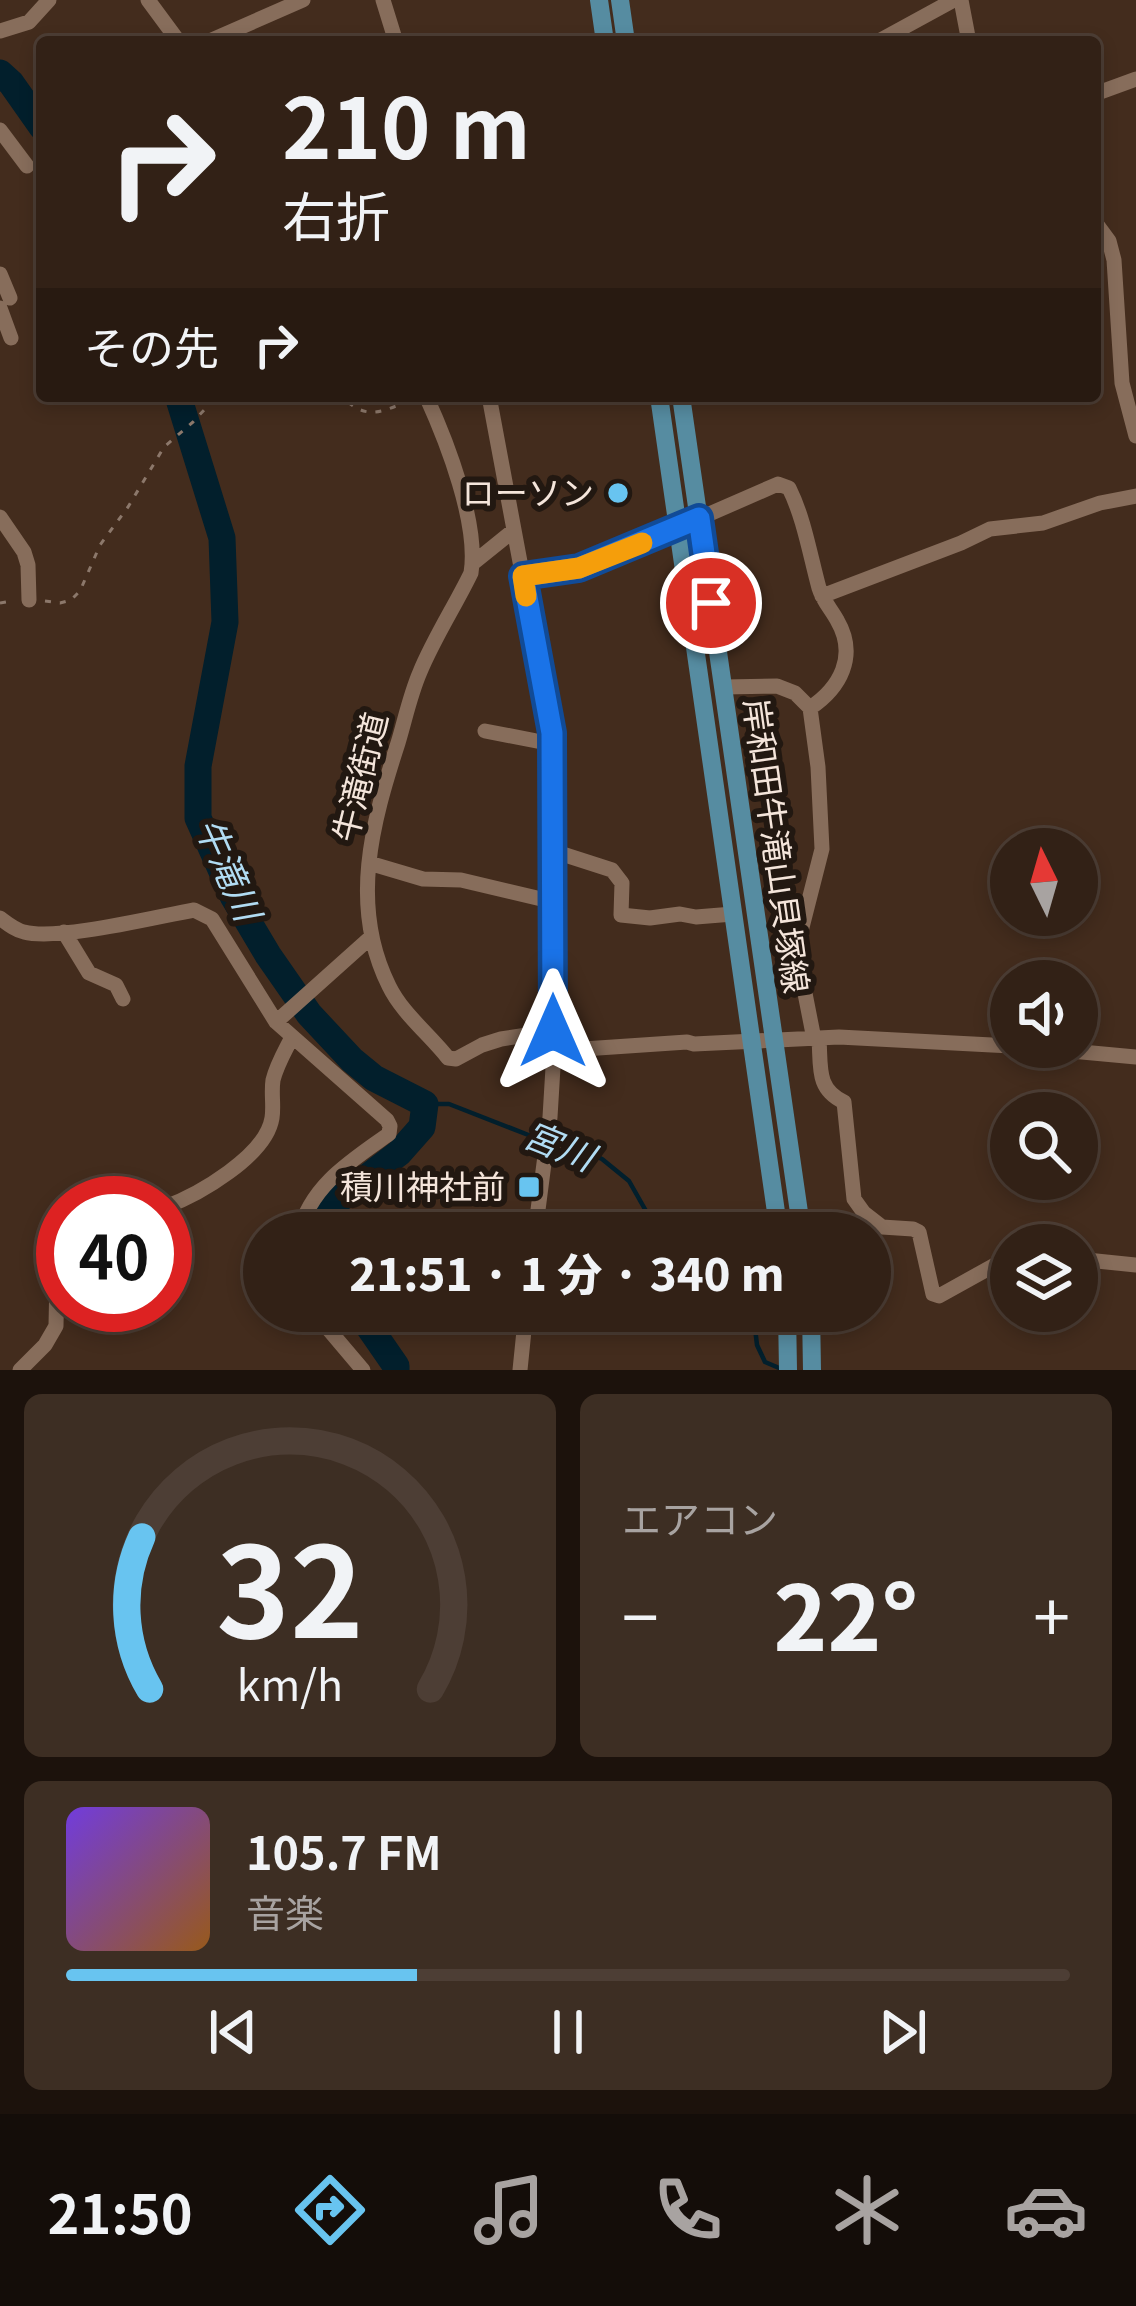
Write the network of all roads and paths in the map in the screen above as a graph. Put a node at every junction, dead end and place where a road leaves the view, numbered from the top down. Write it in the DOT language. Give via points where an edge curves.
graph roads {
  1 [pos="49,0"];
  2 [pos="148,0"];
  3 [pos="302,0"];
  4 [pos="383,0"];
  5 [pos="599,0"];
  6 [pos="620,0"];
  7 [pos="958,0"];
  8 [pos="0,31"];
  9 [pos="175,36"];
  10 [pos="220,36"];
  11 [pos="394,36"];
  12 [pos="604,36"];
  13 [pos="625,36"];
  14 [pos="889,36"];
  15 [pos="967,36"];
  16 [pos="1136,79"];
  17 [pos="1101,92"];
  18 [pos="0,130"];
  19 [pos="27,166"];
  20 [pos="1101,230"];
  21 [pos="0,274"];
  22 [pos="5,303"];
  23 [pos="10,338"];
  24 [pos="211,402"];
  25 [pos="408,402"];
  26 [pos="429,402"];
  27 [pos="491,402"];
  28 [pos="660,402"];
  29 [pos="682,402"];
  30 [pos="348,403"];
  31 [pos="1136,436"];
  32 [pos="1136,496"];
  33 [pos="0,517"];
  34 [pos="699,518"];
  35 [pos="678,526"];
  36 [pos="514,530"];
  37 [pos="472,563"];
  38 [pos="523,576"];
  39 [pos="822,596"];
  40 [pos="29,600"];
  41 [pos="0,603"];
  42 [pos="724,687"];
  43 [pos="810,708"];
  44 [pos="484,731"];
  45 [pos="552,744"];
  46 [pos="553,850"];
  47 [pos="369,863"];
  48 [pos="554,902"];
  49 [pos="733,914"];
  50 [pos="0,918"];
  51 [pos="64,932"];
  52 [pos="371,937"];
  53 [pos="123,999"];
  54 [pos="276,1022"];
  55 [pos="553,1031"];
  56 [pos="292,1036"];
  57 [pos="816,1039"];
  58 [pos="774,1040"];
  59 [pos="752,1042"];
  60 [pos="990,1044"];
  61 [pos="554,1051"];
  62 [pos="1098,1053"];
  63 [pos="1136,1057"];
  64 [pos="192,1193"];
  65 [pos="306,1212"];
  66 [pos="539,1212"];
  67 [pos="776,1212"];
  68 [pos="799,1212"];
  69 [pos="1098,1261"];
  70 [pos="1136,1264"];
  71 [pos="990,1268"];
  72 [pos="53,1332"];
  73 [pos="331,1332"];
  74 [pos="524,1332"];
  75 [pos="811,1332"];
  76 [pos="812,1367"];
  77 [pos="20,1370"];
  78 [pos="363,1370"];
  79 [pos="520,1370"];
  1 -- 8 [label="street" via="28,22"];
  2 -- 9 [label="street"];
  3 -- 10 [label="street"];
  4 -- 11 [label="street"];
  5 -- 12 [label="main road"];
  6 -- 13 [label="main road"];
  7 -- 14 [label="street"];
  7 -- 15 [label="street"];
  16 -- 17 [label="street"];
  18 -- 19 [label="street"];
  20 -- 31 [label="street" via="1114,260 1122,383"];
  21 -- 22 [label="street"];
  22 -- 23 [label="street"];
  24 -- 40 [label="path" via="164,447 80,591 60,603"];
  25 -- 30 [label="path" via="371,414"];
  26 -- 37 [label="street" via="467,511"];
  27 -- 36 [label="street"];
  28 -- 35 [label="main road, 岸和田牛滝山貝塚線"];
  29 -- 34 [label="main road, 岸和田牛滝山貝塚線"];
  32 -- 39 [label="street" via="990,529"];
  33 -- 40 [label="street" via="24,552"];
  34 -- 35 [label="street"];
  34 -- 39 [label="street" via="778,484 789,488"];
  34 -- 42 [label="main road, 岸和田牛滝山貝塚線"];
  35 -- 38 [label="street" via="579,568"];
  35 -- 49 [label="main road, 岸和田牛滝山貝塚線"];
  36 -- 37 [label="street"];
  36 -- 38 [label="street"];
  37 -- 47 [label="street, 牛滝街道" via="420,672 380,796"];
  38 -- 45 [label="street"];
  39 -- 43 [label="street" via="846,655 837,685"];
  40 -- 41 [label="path"];
  42 -- 43 [label="street" via="777,686"];
  42 -- 58 [label="main road, 岸和田牛滝山貝塚線"];
  43 -- 57 [label="street" via="822,849 798,943"];
  44 -- 45 [label="street"];
  45 -- 46 [label="street"];
  46 -- 48 [label="street"];
  46 -- 49 [label="street" via="612,870 622,883 621,915"];
  47 -- 48 [label="street"];
  47 -- 52 [label="street, 牛滝街道"];
  48 -- 55 [label="street"];
  49 -- 59 [label="main road, 岸和田牛滝山貝塚線"];
  50 -- 51 [label="street" via="30,934"];
  51 -- 53 [label="street" via="89,973 116,986"];
  51 -- 54 [label="street" via="202,913"];
  52 -- 54 [label="street"];
  52 -- 55 [label="street, 牛滝街道" via="399,1003 448,1058"];
  54 -- 56 [label="street"];
  55 -- 61 [label="street"];
  56 -- 64 [label="street" via="273,1083 266,1137"];
  56 -- 65 [label="street" via="390,1126 332,1175"];
  57 -- 58 [label="street"];
  57 -- 60 [label="street"];
  57 -- 71 [label="street" via="823,1085 844,1102 854,1199 864,1213 882,1227 920,1232 933,1294"];
  58 -- 59 [label="street"];
  58 -- 68 [label="main road, 岸和田牛滝山貝塚線"];
  59 -- 61 [label="street"];
  59 -- 67 [label="main road, 岸和田牛滝山貝塚線"];
  61 -- 66 [label="street"];
  62 -- 63 [label="street"];
  69 -- 70 [label="street"];
  72 -- 77 [label="street"];
  73 -- 78 [label="street"];
  74 -- 79 [label="street"];
  75 -- 76 [label="main road"];
}
